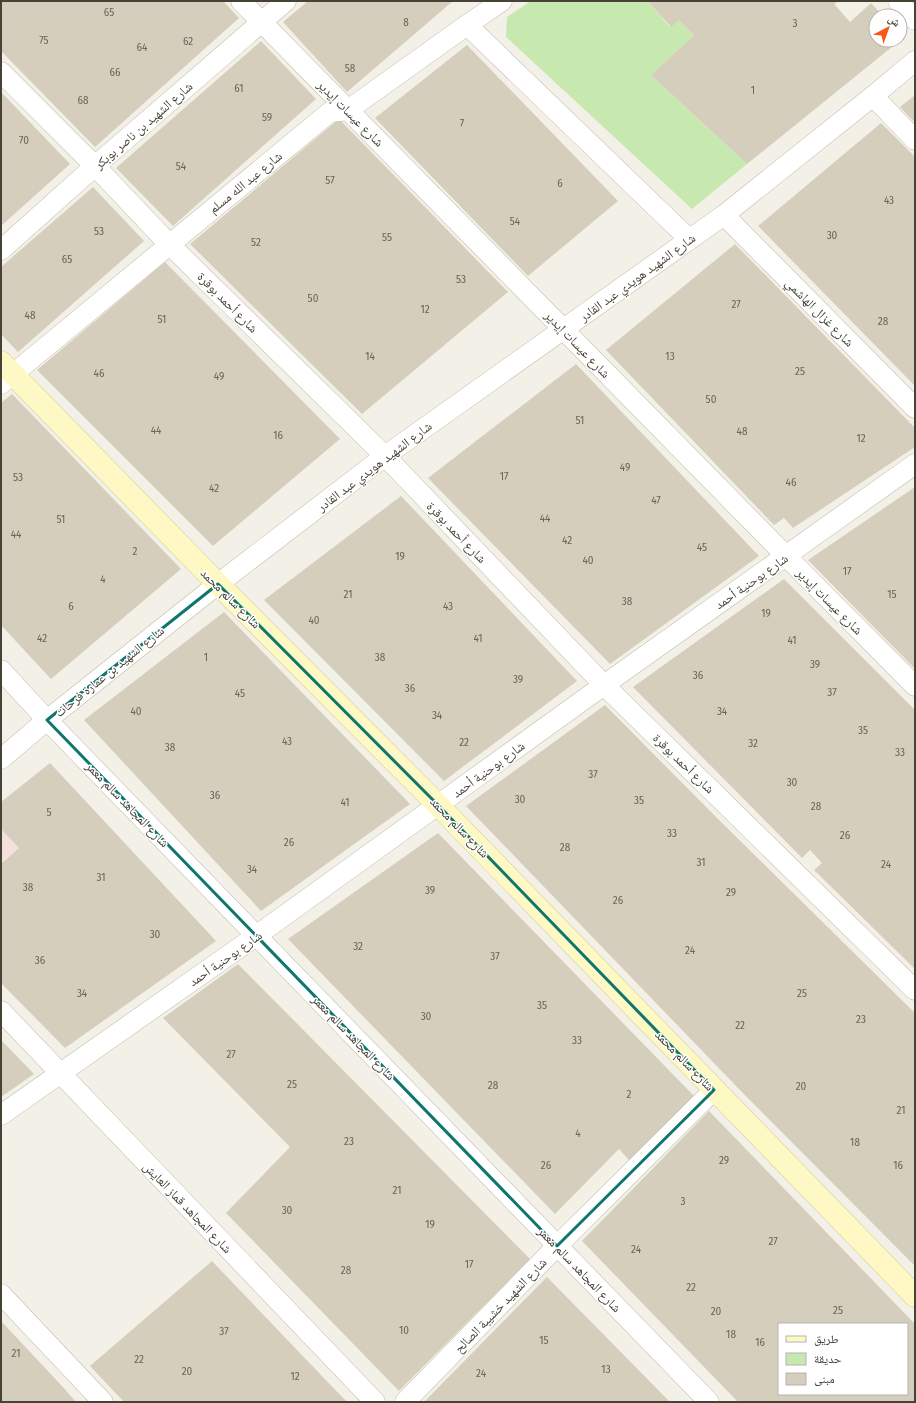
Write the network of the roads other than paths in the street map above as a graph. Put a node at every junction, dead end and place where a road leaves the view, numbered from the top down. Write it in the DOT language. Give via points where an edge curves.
graph roads {
  1 [pos="241,1"];
  2 [pos="286,1"];
  3 [pos="502,1"];
  4 [pos="898,1"];
  5 [pos="915,20"];
  6 [pos="262,22"];
  7 [pos="467,24"];
  8 [pos="915,61"];
  9 [pos="1,72"];
  10 [pos="873,96"];
  11 [pos="348,110"];
  12 [pos="915,140"];
  13 [pos="95,166"];
  14 [pos="724,215"];
  15 [pos="689,240"];
  16 [pos="169,244"];
  17 [pos="1,250"];
  18 [pos="564,330"];
  19 [pos="5,373"];
  20 [pos="915,408"];
  21 [pos="385,456"];
  22 [pos="915,464"];
  23 [pos="786,556"];
  24 [pos="218,584"];
  25 [pos="1,670"];
  26 [pos="604,685"];
  27 [pos="915,686"];
  28 [pos="47,720"];
  29 [pos="1,760"];
  30 [pos="438,805"];
  31 [pos="256,936"];
  32 [pos="915,990"];
  33 [pos="1,1011"];
  34 [pos="60,1073"];
  35 [pos="714,1090"];
  36 [pos="1,1115"];
  37 [pos="557,1246"];
  38 [pos="1,1294"];
  39 [pos="915,1296"];
  40 [pos="103,1402"];
  41 [pos="376,1402"];
  42 [pos="405,1402"];
  43 [pos="709,1402"];
  1 -- 6 [label="street, شارع عيسات إيدير"];
  2 -- 6 [label="street, شارع الشهيد بن ناصر بوبكر"];
  3 -- 7 [label="street, شارع عبد الله مسلم"];
  4 -- 5 [label="street"];
  6 -- 11 [label="street, شارع عيسات إيدير"];
  6 -- 13 [label="street, شارع الشهيد بن ناصر بوبكر"];
  7 -- 11 [label="street, شارع عبد الله مسلم"];
  7 -- 15 [label="street"];
  8 -- 10 [label="street, شارع الشهيد هويدي عبد القادر"];
  9 -- 13 [label="street, شارع أحمد بوقرة"];
  10 -- 12 [label="street"];
  10 -- 14 [label="street, شارع الشهيد هويدي عبد القادر"];
  11 -- 16 [label="street, شارع عبد الله مسلم" via="330,112"];
  11 -- 18 [label="street, شارع عيسات إيدير"];
  13 -- 16 [label="street, شارع أحمد بوقرة"];
  13 -- 17 [label="street, شارع الشهيد بن ناصر بوبكر"];
  14 -- 15 [label="street, شارع الشهيد هويدي عبد القادر"];
  14 -- 20 [label="street, شارع غزال الهاشمي"];
  15 -- 18 [label="street, شارع الشهيد هويدي عبد القادر"];
  16 -- 19 [label="street, شارع عبد الله مسلم"];
  16 -- 21 [label="street, شارع أحمد بوقرة"];
  18 -- 21 [label="street, شارع الشهيد هويدي عبد القادر"];
  18 -- 23 [label="street, شارع عيسات إيدير"];
  19 -- 24 [label="street, شارع سالم محمد"];
  21 -- 24 [label="street, شارع الشهيد هويدي عبد القادر"];
  21 -- 26 [label="street, شارع أحمد بوقرة"];
  22 -- 23 [label="street, شارع بوحنية أحمد"];
  23 -- 26 [label="street, شارع بوحنية أحمد"];
  23 -- 27 [label="street, شارع عيسات إيدير"];
  24 -- 28 [label="street, شارع الشهيد بن عمارة فرحات"];
  24 -- 30 [label="street, شارع سالم محمد"];
  25 -- 28 [label="street, شارع المجاهد سالم معمر"];
  26 -- 30 [label="street, شارع بوحنية أحمد"];
  26 -- 32 [label="street, شارع أحمد بوقرة"];
  28 -- 29 [label="street, شارع الشهيد بن عمارة فرحات"];
  28 -- 31 [label="street, شارع المجاهد سالم معمر"];
  30 -- 31 [label="street, شارع بوحنية أحمد"];
  30 -- 35 [label="street, شارع سالم محمد"];
  31 -- 34 [label="street, شارع بوحنية أحمد"];
  31 -- 37 [label="street, شارع المجاهد سالم معمر"];
  33 -- 34 [label="street, شارع المجاهد قماز العايش"];
  34 -- 36 [label="street, شارع بوحنية أحمد"];
  34 -- 41 [label="street, شارع المجاهد قماز العايش"];
  35 -- 37 [label="street, شارع الشهيد خشيبة الصالح"];
  35 -- 39 [label="street, شارع سالم محمد"];
  37 -- 42 [label="street, شارع الشهيد خشيبة الصالح"];
  37 -- 43 [label="street, شارع المجاهد سالم معمر"];
  38 -- 40 [label="street"];
}
